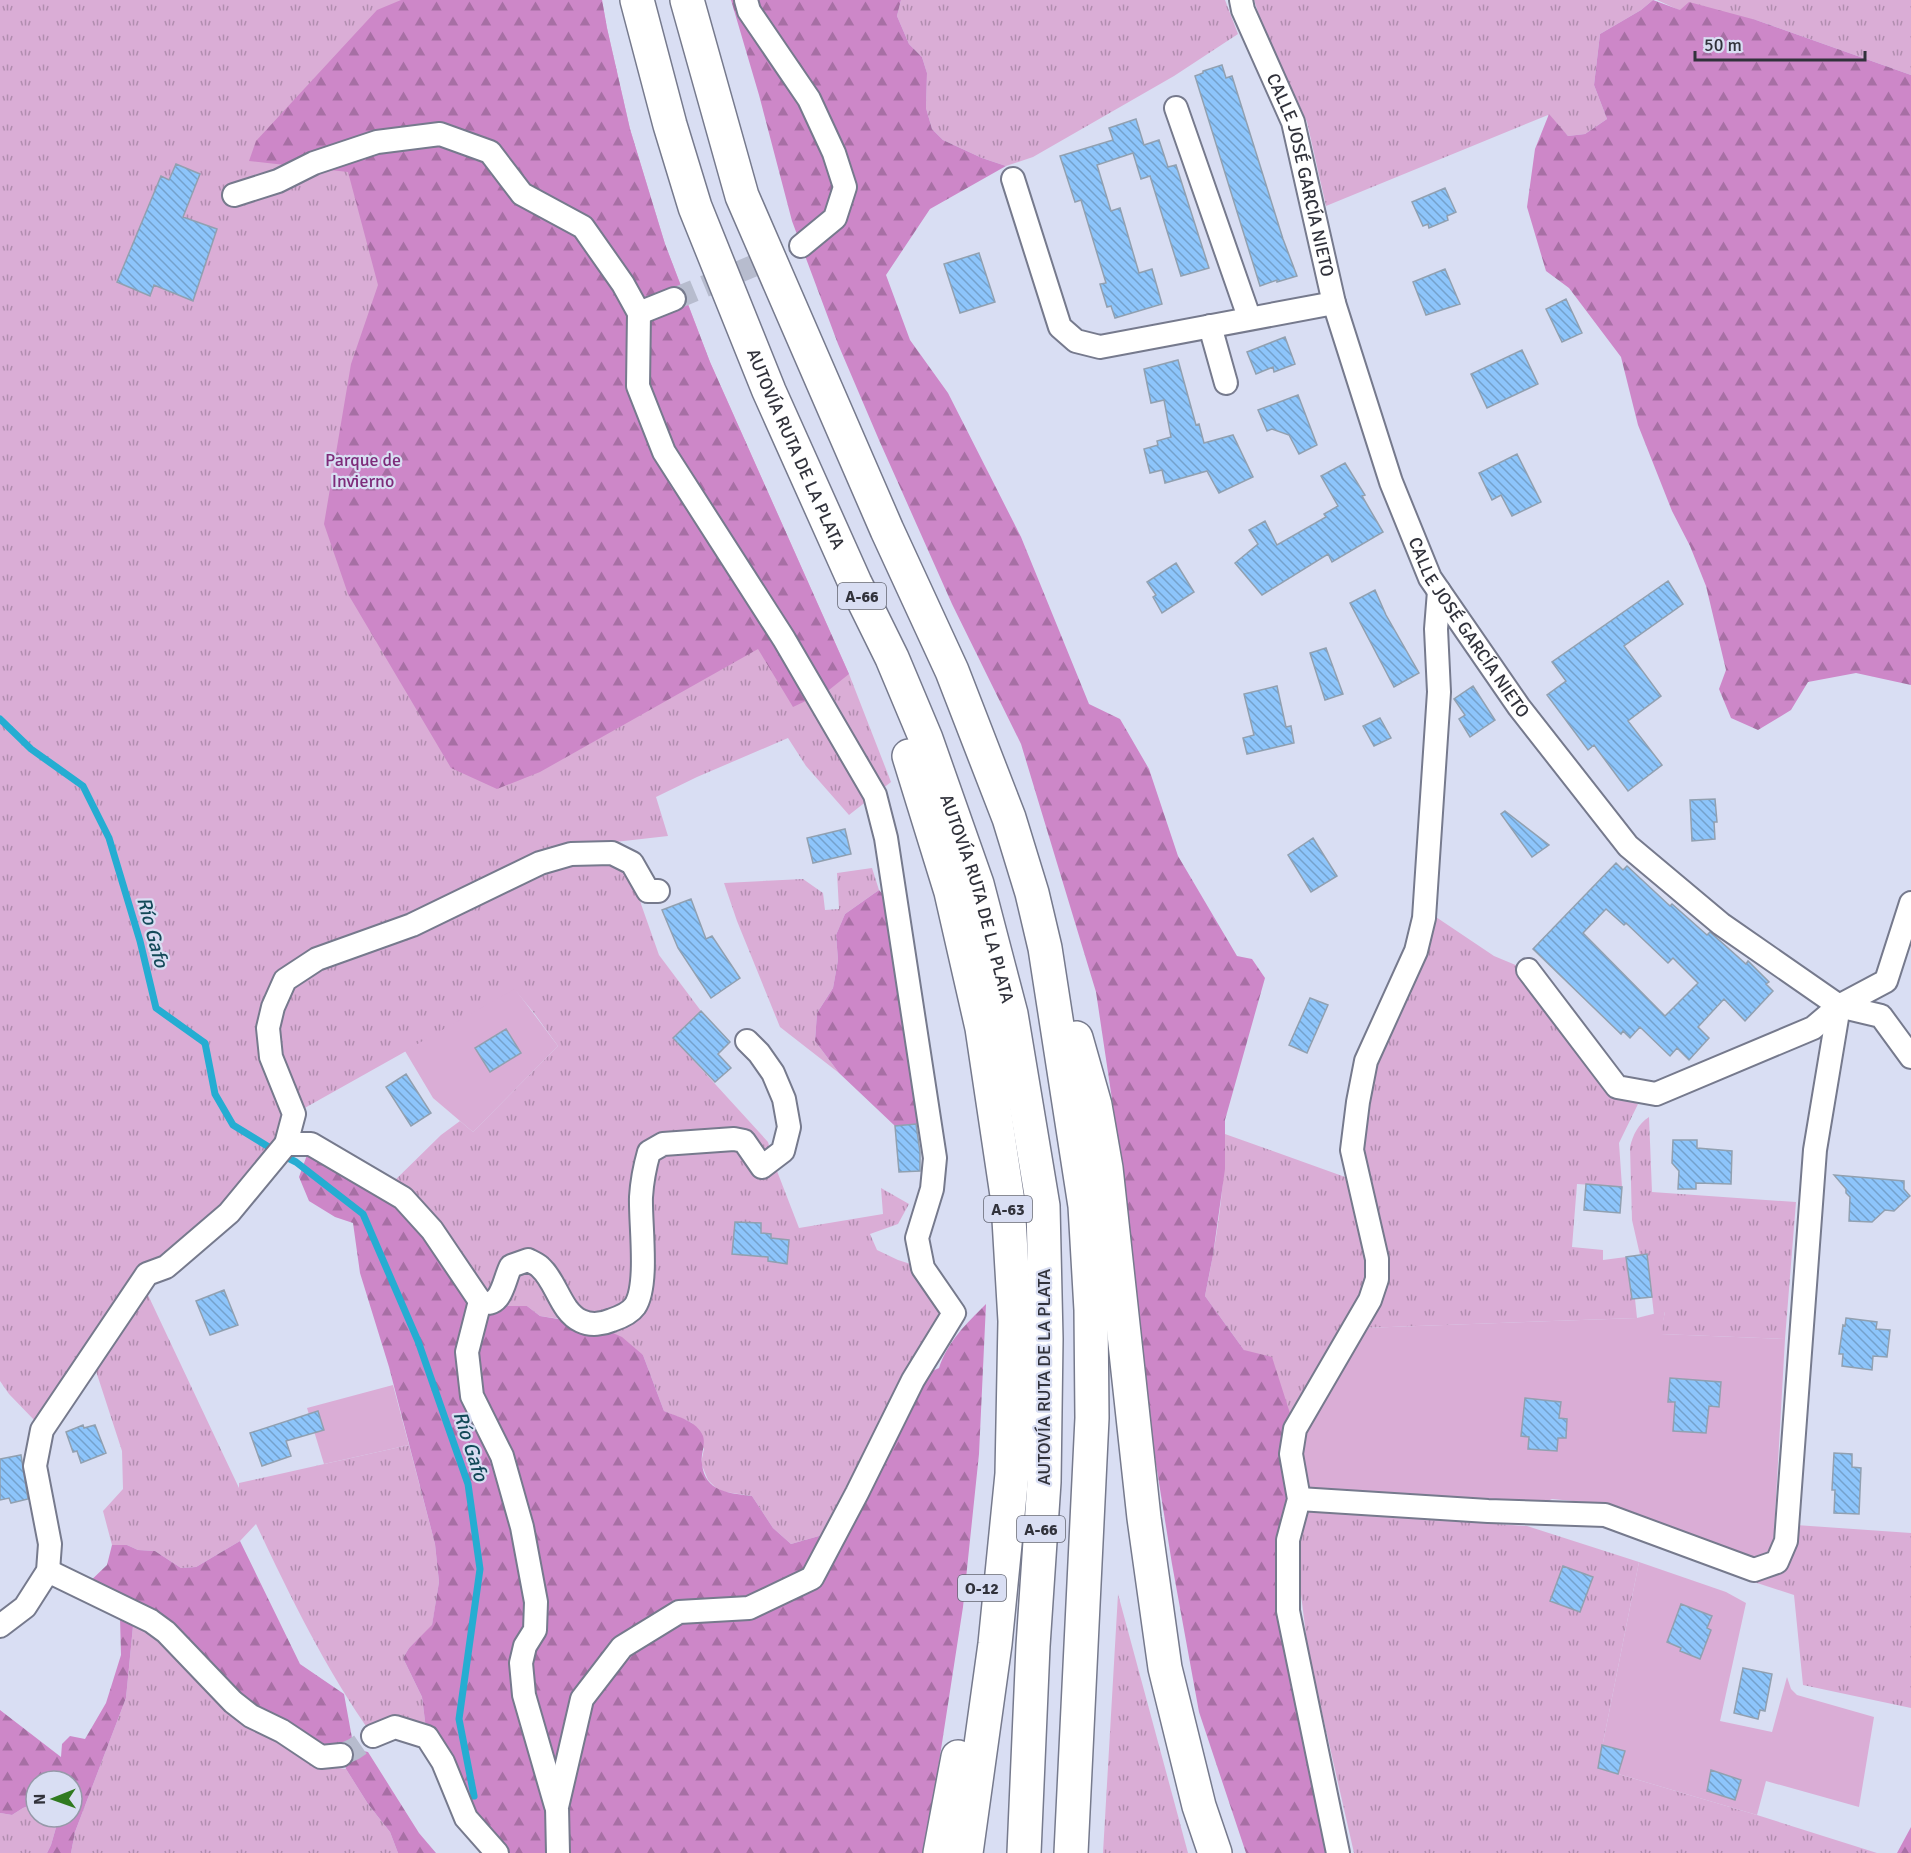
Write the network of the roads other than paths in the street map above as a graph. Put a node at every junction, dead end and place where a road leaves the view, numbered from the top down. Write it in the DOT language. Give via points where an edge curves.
graph roads {
  1 [pos="637,0"];
  2 [pos="687,0"];
  3 [pos="746,0"];
  4 [pos="1241,0"];
  5 [pos="1176,108"];
  6 [pos="1013,179"];
  7 [pos="234,195"];
  8 [pos="801,246"];
  9 [pos="674,299"];
  10 [pos="1334,303"];
  11 [pos="639,313"];
  12 [pos="1249,318"];
  13 [pos="1210,326"];
  14 [pos="1226,383"];
  15 [pos="855,583"];
  16 [pos="1439,591"];
  17 [pos="658,891"];
  18 [pos="1911,903"];
  19 [pos="1045,948"];
  20 [pos="1528,970"];
  21 [pos="1839,1006"];
  22 [pos="747,1041"];
  23 [pos="1911,1057"];
  24 [pos="286,1143"];
  25 [pos="480,1301"];
  26 [pos="1015,1321"];
  27 [pos="1299,1500"];
  28 [pos="48,1571"];
  29 [pos="0,1626"];
  30 [pos="373,1736"];
  31 [pos="341,1755"];
  32 [pos="556,1807"];
  33 [pos="497,1853"];
  34 [pos="558,1853"];
  35 [pos="940,1853"];
  36 [pos="966,1853"];
  37 [pos="1024,1853"];
  38 [pos="1071,1853"];
  39 [pos="1215,1853"];
  40 [pos="1338,1853"];
  1 -- 15 [label="highway, AUTOVÍA RUTA DE LA PLATA / A-66" via="695,207 769,391"];
  2 -- 19 [label="highway, A-66" via="742,196 952,671 1009,818"];
  3 -- 8 [label="street" via="748,11 809,99 845,187 835,218"];
  4 -- 10 [label="street, CALLE JOSÉ GARCÍA NIETO" via="1293,122"];
  5 -- 12 [label="street"];
  6 -- 13 [label="street" via="1060,327 1076,340 1100,347"];
  7 -- 11 [label="street" via="377,142 440,134 490,152 522,194 583,227"];
  9 -- 11 [label="street"];
  10 -- 12 [label="street"];
  10 -- 16 [label="street, CALLE JOSÉ GARCÍA NIETO" via="1392,482 1430,578"];
  11 -- 32 [label="street" via="638,386 664,452 784,639 875,795 886,838 935,1158 932,1190 917,1238 923,1268 954,1313 913,1380 812,1578 749,1608 679,1612 622,1647 582,1699"];
  12 -- 13 [label="street"];
  13 -- 14 [label="street"];
  15 -- 26 [label="highway, A-63" via="951,892 982,1028 1008,1202"];
  15 -- 37 [label="highway, AUTOVÍA RUTA DE LA PLATA / A-66" via="926,739 977,884 1011,1014 1043,1206 1044,1482"];
  16 -- 21 [label="street, CALLE JOSÉ GARCÍA NIETO" via="1518,707 1628,846 1721,924"];
  16 -- 27 [label="street" via="1439,692 1424,918 1416,951 1366,1060 1352,1150 1377,1259 1377,1279 1370,1300 1295,1429 1291,1454"];
  17 -- 24 [label="street" via="648,891 632,863 612,854 571,854 540,863 412,925 316,959 285,980 268,1028 271,1057 294,1114"];
  18 -- 21 [label="street" via="1886,981"];
  19 -- 38 [label="highway, A-66" via="1085,1206 1091,1310 1092,1418"];
  19 -- 39 [label="highway" via="1095,1105 1106,1168 1144,1518 1165,1668 1199,1806"];
  20 -- 21 [label="street" via="1617,1087 1656,1094 1813,1028"];
  21 -- 23 [label="street" via="1881,1016"];
  21 -- 27 [label="street" via="1815,1150 1786,1540 1777,1562 1754,1570 1605,1515"];
  22 -- 25 [label="street" via="773,1073 784,1100 789,1126 783,1151 762,1167 744,1141 734,1139 663,1144 650,1152 641,1197 643,1267 634,1308 607,1323 582,1322 571,1314 541,1268 528,1260 511,1266 504,1288 492,1302"];
  24 -- 25 [label="street" via="311,1144 403,1198 432,1230"];
  24 -- 28 [label="street" via="229,1213 166,1267 147,1274 42,1430 35,1466 50,1544"];
  25 -- 32 [label="street" via="467,1352 472,1396 502,1456 522,1527 536,1602 535,1630 525,1646 521,1664 524,1695"];
  26 -- 35 [label="highway, O-12" via="974,1648"];
  26 -- 36 [label="highway, A-63" via="1012,1474 995,1644"];
  27 -- 40 [label="street" via="1288,1540 1288,1611"];
  28 -- 29 [label="street" via="25,1607"];
  28 -- 31 [label="street" via="151,1621 250,1716 282,1731 321,1757"];
  30 -- 33 [label="street" via="395,1727 427,1737 443,1762 466,1818"];
  32 -- 34 [label="street"];
}
